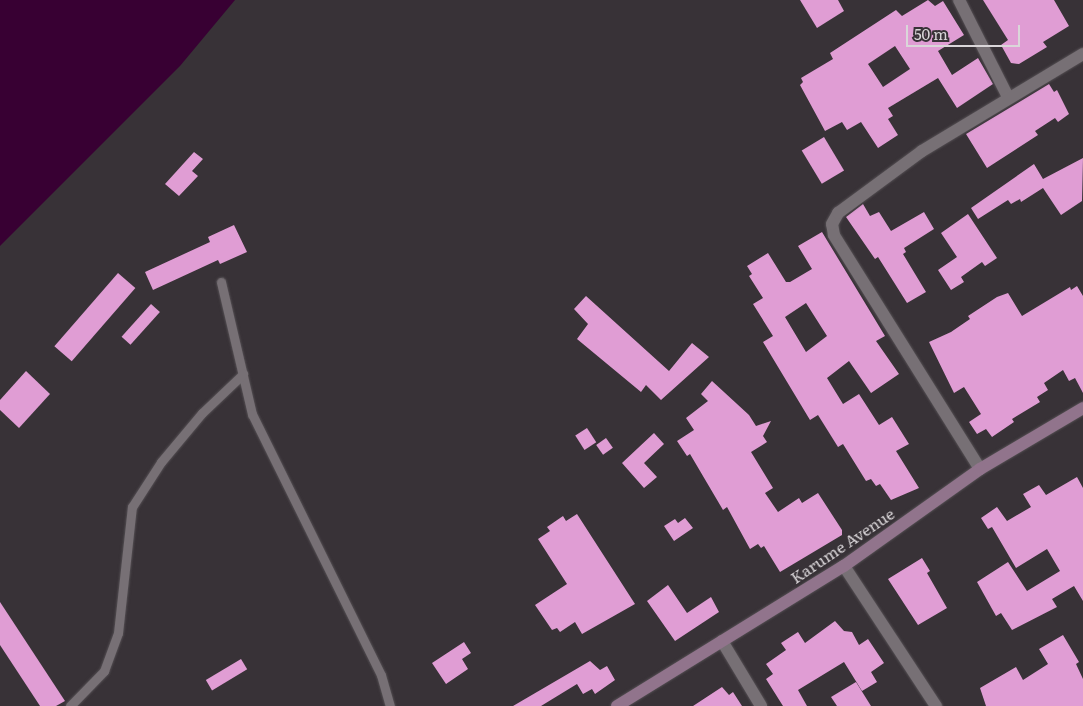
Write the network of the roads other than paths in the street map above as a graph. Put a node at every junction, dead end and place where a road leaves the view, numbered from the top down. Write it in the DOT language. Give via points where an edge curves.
graph roads {
  1 [pos="959,0"];
  2 [pos="1083,54"];
  3 [pos="1008,96"];
  4 [pos="222,282"];
  5 [pos="243,374"];
  6 [pos="1083,408"];
  7 [pos="980,469"];
  8 [pos="844,566"];
  9 [pos="722,640"];
  10 [pos="70,706"];
  11 [pos="390,706"];
  12 [pos="617,706"];
  13 [pos="761,706"];
  14 [pos="936,706"];
  1 -- 3 [label="street"];
  2 -- 3 [label="street"];
  3 -- 7 [label="street" via="922,151 838,213 832,224 834,235"];
  4 -- 5 [label="lane"];
  5 -- 10 [label="lane" via="202,413 167,455 132,507 118,633 104,671"];
  5 -- 11 [label="lane" via="252,414 380,675"];
  6 -- 7 [label="main road, Karume Avenue"];
  7 -- 8 [label="main road, Karume Avenue"];
  8 -- 9 [label="main road, Karume Avenue"];
  8 -- 14 [label="street"];
  9 -- 12 [label="main road, Karume Avenue"];
  9 -- 13 [label="street"];
}
